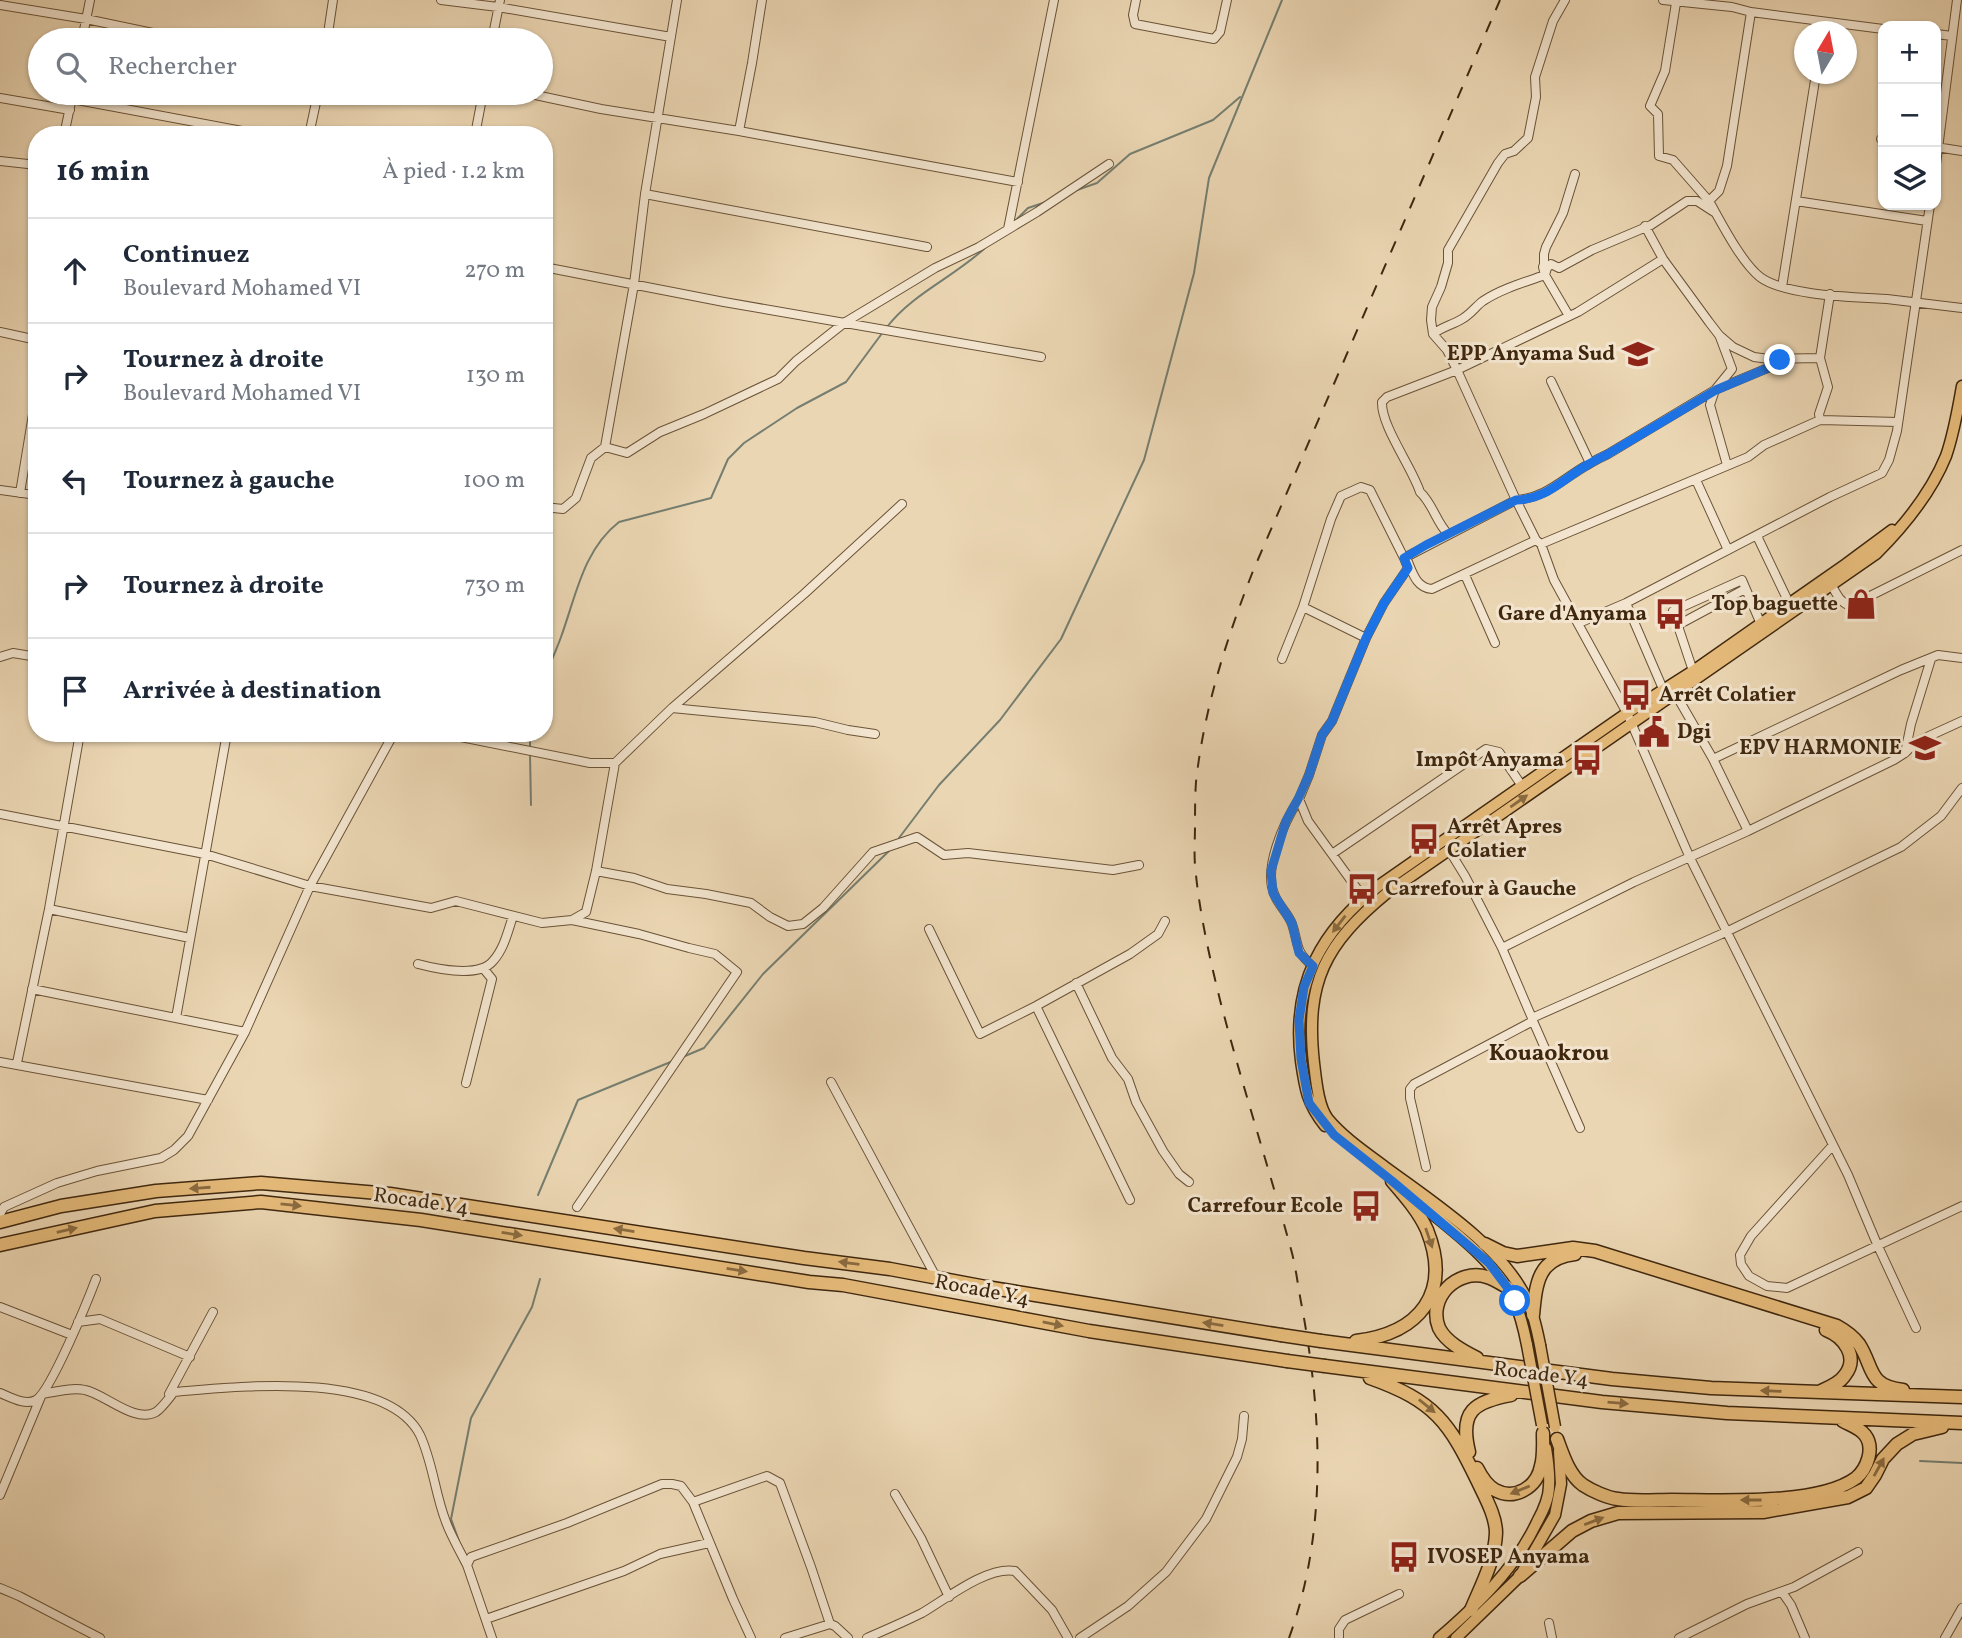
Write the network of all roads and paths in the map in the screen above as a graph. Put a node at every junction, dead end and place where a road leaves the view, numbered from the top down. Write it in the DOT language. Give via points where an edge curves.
graph roads {
  1 [pos="90,0"];
  2 [pos="333,0"];
  3 [pos="441,0"];
  4 [pos="677,0"];
  5 [pos="762,0"];
  6 [pos="1054,0"];
  7 [pos="1136,0"];
  8 [pos="1227,0"];
  9 [pos="1565,0"];
  10 [pos="1663,0"];
  11 [pos="1957,0"];
  12 [pos="1676,3"];
  13 [pos="499,4"];
  14 [pos="1733,4"];
  15 [pos="0,5"];
  16 [pos="1751,12"];
  17 [pos="86,19"];
  18 [pos="1794,21"];
  19 [pos="84,28"];
  20 [pos="129,28"];
  21 [pos="329,28"];
  22 [pos="494,28"];
  23 [pos="1857,28"];
  24 [pos="1878,29"];
  25 [pos="1941,35"];
  26 [pos="1952,36"];
  27 [pos="671,37"];
  28 [pos="1815,84"];
  29 [pos="0,98"];
  30 [pos="553,99"];
  31 [pos="28,103"];
  32 [pos="41,105"];
  33 [pos="71,105"];
  34 [pos="116,105"];
  35 [pos="315,105"];
  36 [pos="480,105"];
  37 [pos="70,110"];
  38 [pos="659,117"];
  39 [pos="1941,117"];
  40 [pos="66,126"];
  41 [pos="220,126"];
  42 [pos="311,126"];
  43 [pos="476,126"];
  44 [pos="739,131"];
  45 [pos="1941,148"];
  46 [pos="1962,151"];
  47 [pos="0,161"];
  48 [pos="28,164"];
  49 [pos="1108,164"];
  50 [pos="1575,174"];
  51 [pos="1018,182"];
  52 [pos="645,194"];
  53 [pos="1709,201"];
  54 [pos="1797,201"];
  55 [pos="1929,210"];
  56 [pos="1715,213"];
  57 [pos="1927,221"];
  58 [pos="1645,226"];
  59 [pos="1008,229"];
  60 [pos="928,247"];
  61 [pos="1663,259"];
  62 [pos="553,269"];
  63 [pos="1545,275"];
  64 [pos="635,284"];
  65 [pos="1782,287"];
  66 [pos="1830,294"];
  67 [pos="1916,302"];
  68 [pos="1962,308"];
  69 [pos="1569,316"];
  70 [pos="844,323"];
  71 [pos="0,332"];
  72 [pos="1433,334"];
  73 [pos="1719,335"];
  74 [pos="28,338"];
  75 [pos="1041,357"];
  76 [pos="1820,358"];
  77 [pos="1787,360"];
  78 [pos="1457,370"];
  79 [pos="1551,381"];
  80 [pos="1962,386"];
  81 [pos="1716,390"];
  82 [pos="1960,414"];
  83 [pos="1820,420"];
  84 [pos="1898,422"];
  85 [pos="28,445"];
  86 [pos="605,447"];
  87 [pos="1590,463"];
  88 [pos="1727,466"];
  89 [pos="1696,480"];
  90 [pos="0,490"];
  91 [pos="20,493"];
  92 [pos="28,494"];
  93 [pos="1516,500"];
  94 [pos="902,504"];
  95 [pos="553,508"];
  96 [pos="1908,517"];
  97 [pos="1448,534"];
  98 [pos="1757,536"];
  99 [pos="1538,542"];
  100 [pos="1728,550"];
  101 [pos="1962,550"];
  102 [pos="1405,557"];
  103 [pos="1465,575"];
  104 [pos="1832,586"];
  105 [pos="1745,589"];
  106 [pos="1626,603"];
  107 [pos="1789,603"];
  108 [pos="1303,607"];
  109 [pos="1579,623"];
  110 [pos="1678,625"];
  111 [pos="1762,627"];
  112 [pos="1366,638"];
  113 [pos="1495,643"];
  114 [pos="28,656"];
  115 [pos="0,657"];
  116 [pos="1951,657"];
  117 [pos="1962,658"];
  118 [pos="1282,659"];
  119 [pos="1931,659"];
  120 [pos="1962,665"];
  121 [pos="1695,674"];
  122 [pos="1663,689"];
  123 [pos="1675,693"];
  124 [pos="672,708"];
  125 [pos="1630,718"];
  126 [pos="1962,721"];
  127 [pos="875,734"];
  128 [pos="78,742"];
  129 [pos="224,742"];
  130 [pos="389,742"];
  131 [pos="484,742"];
  132 [pos="1905,753"];
  133 [pos="1713,759"];
  134 [pos="615,763"];
  135 [pos="1522,786"];
  136 [pos="1962,788"];
  137 [pos="1298,799"];
  138 [pos="0,814"];
  139 [pos="63,827"];
  140 [pos="1748,831"];
  141 [pos="1449,850"];
  142 [pos="205,854"];
  143 [pos="1332,854"];
  144 [pos="1690,858"];
  145 [pos="1139,865"];
  146 [pos="596,871"];
  147 [pos="310,887"];
  148 [pos="1367,902"];
  149 [pos="49,909"];
  150 [pos="513,916"];
  151 [pos="572,920"];
  152 [pos="1165,921"];
  153 [pos="929,929"];
  154 [pos="1726,932"];
  155 [pos="190,937"];
  156 [pos="1502,948"];
  157 [pos="418,964"];
  158 [pos="1313,966"];
  159 [pos="483,968"];
  160 [pos="1076,983"];
  161 [pos="32,989"];
  162 [pos="1036,1006"];
  163 [pos="176,1018"];
  164 [pos="1533,1020"];
  165 [pos="245,1032"];
  166 [pos="0,1062"];
  167 [pos="17,1063"];
  168 [pos="831,1082"];
  169 [pos="466,1083"];
  170 [pos="208,1100"];
  171 [pos="1580,1128"];
  172 [pos="1833,1145"];
  173 [pos="1426,1167"];
  174 [pos="1392,1181"];
  175 [pos="1189,1182"];
  176 [pos="1130,1200"];
  177 [pos="1962,1206"];
  178 [pos="577,1207"];
  179 [pos="0,1214"];
  180 [pos="0,1222"];
  181 [pos="1485,1244"];
  182 [pos="1877,1244"];
  183 [pos="0,1245"];
  184 [pos="96,1279"];
  185 [pos="937,1279"];
  186 [pos="1507,1287"];
  187 [pos="0,1307"];
  188 [pos="213,1312"];
  189 [pos="1533,1315"];
  190 [pos="78,1322"];
  191 [pos="1916,1328"];
  192 [pos="72,1335"];
  193 [pos="1337,1343"];
  194 [pos="190,1357"];
  195 [pos="1486,1363"];
  196 [pos="1343,1369"];
  197 [pos="0,1393"];
  198 [pos="1525,1393"];
  199 [pos="1818,1393"];
  200 [pos="42,1394"];
  201 [pos="1962,1397"];
  202 [pos="164,1403"];
  203 [pos="1244,1416"];
  204 [pos="1836,1419"];
  205 [pos="1962,1424"];
  206 [pos="1549,1431"];
  207 [pos="895,1494"];
  208 [pos="0,1495"];
  209 [pos="693,1502"];
  210 [pos="709,1543"];
  211 [pos="1857,1552"];
  212 [pos="467,1564"];
  213 [pos="1520,1576"];
  214 [pos="0,1588"];
  215 [pos="1782,1592"];
  216 [pos="1399,1594"];
  217 [pos="949,1597"];
  218 [pos="1962,1608"];
  219 [pos="1471,1610"];
  220 [pos="485,1619"];
  221 [pos="1549,1623"];
  222 [pos="830,1625"];
  223 [pos="100,1638"];
  224 [pos="492,1638"];
  225 [pos="751,1638"];
  226 [pos="785,1638"];
  227 [pos="848,1638"];
  228 [pos="867,1638"];
  229 [pos="1068,1638"];
  230 [pos="1080,1638"];
  231 [pos="1339,1638"];
  232 [pos="1439,1638"];
  233 [pos="1456,1638"];
  234 [pos="1552,1638"];
  235 [pos="1679,1638"];
  236 [pos="1805,1638"];
  237 [pos="1945,1638"];
  1 -- 17 [label="street"];
  2 -- 21 [label="street"];
  3 -- 13 [label="street"];
  4 -- 27 [label="street"];
  5 -- 44 [label="street"];
  6 -- 51 [label="street"];
  7 -- 8 [label="street" via="1135,24 1214,39 1220,33"];
  9 -- 72 [label="street" via="1535,77 1528,138 1505,154 1448,250 1448,263 1432,307"];
  10 -- 12 [label="street"];
  11 -- 26 [label="street"];
  12 -- 14 [label="street"];
  12 -- 53 [label="street" via="1665,71 1650,106 1658,114 1659,156 1673,160"];
  13 -- 22 [label="street"];
  13 -- 27 [label="street"];
  14 -- 16 [label="street"];
  15 -- 17 [label="street"];
  16 -- 18 [label="street"];
  16 -- 53 [label="street" via="1727,166 1719,191"];
  17 -- 19 [label="street"];
  17 -- 20 [label="street"];
  23 -- 24 [label="street"];
  25 -- 26 [label="street"];
  26 -- 39 [label="street"];
  27 -- 38 [label="street"];
  28 -- 54 [label="street"];
  29 -- 31 [label="street"];
  30 -- 38 [label="street"];
  32 -- 37 [label="street"];
  33 -- 37 [label="street"];
  34 -- 41 [label="street"];
  35 -- 42 [label="street"];
  36 -- 43 [label="street"];
  37 -- 40 [label="street"];
  38 -- 44 [label="street"];
  38 -- 52 [label="street"];
  44 -- 51 [label="street"];
  45 -- 46 [label="street"];
  47 -- 48 [label="street"];
  49 -- 59 [label="street"];
  50 -- 63 [label="street" via="1544,254"];
  51 -- 59 [label="street"];
  52 -- 60 [label="street"];
  52 -- 64 [label="street"];
  53 -- 56 [label="street"];
  54 -- 57 [label="street"];
  54 -- 65 [label="street"];
  55 -- 57 [label="street"];
  56 -- 58 [label="street" via="1691,200"];
  56 -- 65 [label="street" via="1746,263 1760,277"];
  57 -- 67 [label="street"];
  58 -- 61 [label="street"];
  58 -- 63 [label="street" via="1559,268 1552,264"];
  59 -- 70 [label="street"];
  61 -- 69 [label="street"];
  61 -- 73 [label="street"];
  62 -- 64 [label="street"];
  63 -- 69 [label="street"];
  63 -- 72 [label="street" via="1481,302 1462,319"];
  64 -- 70 [label="street"];
  64 -- 86 [label="street"];
  65 -- 66 [label="street"];
  66 -- 67 [label="street"];
  66 -- 76 [label="street"];
  67 -- 68 [label="street"];
  67 -- 84 [label="street"];
  69 -- 78 [label="street"];
  70 -- 75 [label="street"];
  70 -- 86 [label="street" via="778,379 660,432 627,453"];
  71 -- 74 [label="street"];
  72 -- 78 [label="street"];
  73 -- 77 [label="street" via="1754,357"];
  73 -- 81 [label="street" via="1732,369"];
  76 -- 77 [label="street"];
  76 -- 83 [label="street" via="1828,387"];
  77 -- 81 [label="street"];
  78 -- 93 [label="street"];
  78 -- 97 [label="street" via="1387,397 1381,406 1420,492"];
  79 -- 87 [label="street"];
  80 -- 82 [label="main road"];
  81 -- 87 [label="street"];
  81 -- 88 [label="street" via="1710,405"];
  82 -- 96 [label="main road" via="1930,488"];
  83 -- 84 [label="street"];
  83 -- 88 [label="street"];
  84 -- 98 [label="street" via="1892,453 1882,473"];
  85 -- 91 [label="street"];
  86 -- 95 [label="street" via="591,458 576,498 563,509"];
  87 -- 93 [label="street" via="1543,495"];
  88 -- 89 [label="street"];
  89 -- 99 [label="street"];
  89 -- 100 [label="street"];
  90 -- 91 [label="street"];
  91 -- 92 [label="street"];
  93 -- 97 [label="street"];
  93 -- 99 [label="street"];
  94 -- 124 [label="street"];
  96 -- 104 [label="main road" via="1876,554"];
  96 -- 107 [label="main road"];
  97 -- 102 [label="street"];
  98 -- 100 [label="street"];
  98 -- 107 [label="street"];
  99 -- 103 [label="street"];
  99 -- 109 [label="street"];
  100 -- 106 [label="street"];
  101 -- 104 [label="street" via="1850,606"];
  102 -- 103 [label="street" via="1423,588 1436,588"];
  102 -- 108 [label="street" via="1370,490 1361,487 1345,494 1331,519"];
  102 -- 112 [label="street" via="1408,568"];
  103 -- 113 [label="street"];
  104 -- 111 [label="main road"];
  105 -- 110 [label="street"];
  105 -- 110 [label="street" via="1742,580 1673,611"];
  105 -- 111 [label="street"];
  106 -- 109 [label="street"];
  106 -- 122 [label="street"];
  107 -- 111 [label="main road"];
  108 -- 112 [label="street"];
  108 -- 118 [label="street"];
  109 -- 125 [label="street"];
  110 -- 121 [label="street"];
  111 -- 121 [label="main road"];
  112 -- 137 [label="street"];
  114 -- 115 [label="street"];
  116 -- 117 [label="street"];
  116 -- 119 [label="street"];
  116 -- 120 [label="street"];
  119 -- 132 [label="street"];
  119 -- 133 [label="street"];
  121 -- 122 [label="main road"];
  121 -- 123 [label="main road"];
  122 -- 125 [label="main road"];
  123 -- 125 [label="main road"];
  123 -- 133 [label="street"];
  124 -- 127 [label="street" via="815,722"];
  124 -- 134 [label="street"];
  125 -- 135 [label="main road"];
  141 -- 125 [label="main road, one-way"];
  125 -- 144 [label="street"];
  126 -- 132 [label="street" via="1916,742"];
  128 -- 139 [label="street"];
  129 -- 142 [label="street"];
  130 -- 147 [label="street"];
  131 -- 134 [label="street" via="590,764"];
  132 -- 140 [label="street"];
  133 -- 140 [label="street"];
  134 -- 146 [label="street"];
  135 -- 143 [label="street" via="1499,752 1486,749"];
  135 -- 148 [label="main road"];
  136 -- 154 [label="street" via="1941,816 1901,847"];
  137 -- 143 [label="street"];
  137 -- 158 [label="street" via="1286,821 1270,877 1273,893 1292,923 1299,953"];
  138 -- 139 [label="street"];
  139 -- 142 [label="street"];
  139 -- 149 [label="street"];
  140 -- 144 [label="street"];
  141 -- 148 [label="main road"];
  141 -- 156 [label="street"];
  142 -- 147 [label="street"];
  142 -- 155 [label="street"];
  143 -- 148 [label="street"];
  144 -- 154 [label="street"];
  144 -- 156 [label="street"];
  145 -- 146 [label="street" via="1113,870 968,853 944,855 917,837 873,852 823,908 803,924 788,926 751,902 667,889"];
  146 -- 151 [label="street" via="586,912"];
  147 -- 150 [label="street" via="431,908 456,901"];
  147 -- 165 [label="street"];
  148 -- 158 [label="main road, one-way" via="1353,907"];
  148 -- 181 [label="main road" via="1338,942 1315,990 1311,1041 1325,1115 1348,1139"];
  149 -- 155 [label="street"];
  149 -- 161 [label="street"];
  150 -- 151 [label="street" via="542,923"];
  150 -- 159 [label="street" via="493,963"];
  151 -- 178 [label="street" via="715,954 737,971"];
  152 -- 160 [label="street" via="1158,934 1130,954"];
  153 -- 162 [label="street" via="980,1034"];
  154 -- 164 [label="street"];
  154 -- 172 [label="street"];
  155 -- 163 [label="street"];
  156 -- 164 [label="street"];
  157 -- 159 [label="street" via="464,971"];
  158 -- 174 [label="main road" via="1299,1020 1309,1103 1334,1135"];
  159 -- 169 [label="street" via="492,979"];
  160 -- 162 [label="street"];
  160 -- 175 [label="street" via="1157,1139"];
  161 -- 163 [label="street"];
  161 -- 167 [label="street"];
  162 -- 176 [label="street"];
  163 -- 165 [label="street"];
  164 -- 171 [label="street"];
  164 -- 173 [label="street" via="1409,1089"];
  165 -- 170 [label="street"];
  166 -- 167 [label="street"];
  167 -- 170 [label="street"];
  168 -- 185 [label="street"];
  170 -- 179 [label="street" via="188,1136 167,1155 57,1182 4,1207"];
  172 -- 182 [label="street"];
  172 -- 182 [label="street" via="1751,1236 1740,1255 1741,1264 1749,1276 1767,1286 1787,1288"];
  174 -- 186 [label="main road" via="1489,1263"];
  174 -- 193 [label="highway, one-way" via="1426,1229 1435,1256 1433,1293 1408,1324 1391,1333"];
  177 -- 182 [label="street"];
  185 -- 180 [label="highway, Rocade Y4, one-way" via="390,1194 261,1184 156,1191 61,1206"];
  181 -- 189 [label="main road" via="1519,1285"];
  181 -- 201 [label="highway" via="1517,1256 1573,1248 1595,1251 1766,1303 1849,1333 1882,1384"];
  182 -- 191 [label="street"];
  183 -- 196 [label="highway, Rocade Y4, one-way, bridge" via="155,1211 261,1202 421,1220 843,1285 1089,1331"];
  184 -- 190 [label="street"];
  193 -- 185 [label="highway, Rocade Y4, one-way, bridge"];
  186 -- 195 [label="highway" via="1473,1276 1449,1284 1440,1298 1436,1313 1440,1328 1463,1352"];
  186 -- 206 [label="main road, bridge" via="1521,1320"];
  187 -- 192 [label="street"];
  188 -- 194 [label="street"];
  189 -- 199 [label="highway" via="1539,1278 1550,1262 1564,1255 1600,1258 1835,1333 1849,1349 1849,1367 1838,1382"];
  189 -- 206 [label="main road, bridge" via="1541,1345"];
  190 -- 192 [label="street"];
  190 -- 194 [label="street" via="100,1319"];
  192 -- 200 [label="street"];
  193 -- 195 [label="highway, Rocade Y4"];
  194 -- 202 [label="street"];
  199 -- 195 [label="highway, Rocade Y4, one-way" via="1686,1386"];
  196 -- 198 [label="highway, Rocade Y4"];
  196 -- 219 [label="highway, one-way" via="1418,1399 1441,1418 1459,1443 1490,1508 1496,1532 1491,1560"];
  197 -- 200 [label="street" via="23,1402"];
  198 -- 204 [label="highway, Rocade Y4, one-way"];
  206 -- 198 [label="highway, one-way" via="1541,1467 1530,1487 1508,1495 1493,1489 1480,1474 1465,1437 1469,1417 1476,1405 1489,1399"];
  199 -- 201 [label="highway, Rocade Y4"];
  200 -- 202 [label="street" via="83,1389 145,1415 158,1412"];
  200 -- 208 [label="street"];
  202 -- 212 [label="street" via="174,1392 258,1385 331,1390 385,1403 419,1433 445,1521"];
  203 -- 230 [label="street" via="1237,1457 1206,1519 1166,1572 1128,1606"];
  204 -- 205 [label="highway, Rocade Y4"];
  204 -- 206 [label="highway, one-way" via="1866,1436 1868,1462 1857,1477 1839,1487 1762,1500 1618,1499 1583,1485"];
  213 -- 205 [label="highway, one-way" via="1572,1531 1618,1513 1763,1512 1848,1497 1866,1488 1897,1444 1913,1434"];
  206 -- 213 [label="main road" via="1561,1483 1555,1515"];
  206 -- 219 [label="main road" via="1545,1506 1528,1542"];
  207 -- 217 [label="street"];
  209 -- 210 [label="street"];
  209 -- 212 [label="street" via="681,1486 662,1484 471,1557"];
  209 -- 222 [label="street" via="767,1476 780,1483"];
  210 -- 220 [label="street" via="660,1554"];
  210 -- 225 [label="street"];
  211 -- 215 [label="street"];
  212 -- 220 [label="street"];
  213 -- 233 [label="main road"];
  214 -- 223 [label="street"];
  215 -- 235 [label="street"];
  215 -- 236 [label="street"];
  216 -- 231 [label="street" via="1345,1620"];
  217 -- 228 [label="street"];
  217 -- 229 [label="street" via="1001,1571 1015,1571 1052,1610"];
  218 -- 237 [label="street"];
  219 -- 232 [label="main road"];
  220 -- 224 [label="street"];
  221 -- 234 [label="street"];
  222 -- 226 [label="street"];
  222 -- 227 [label="street"];
}
